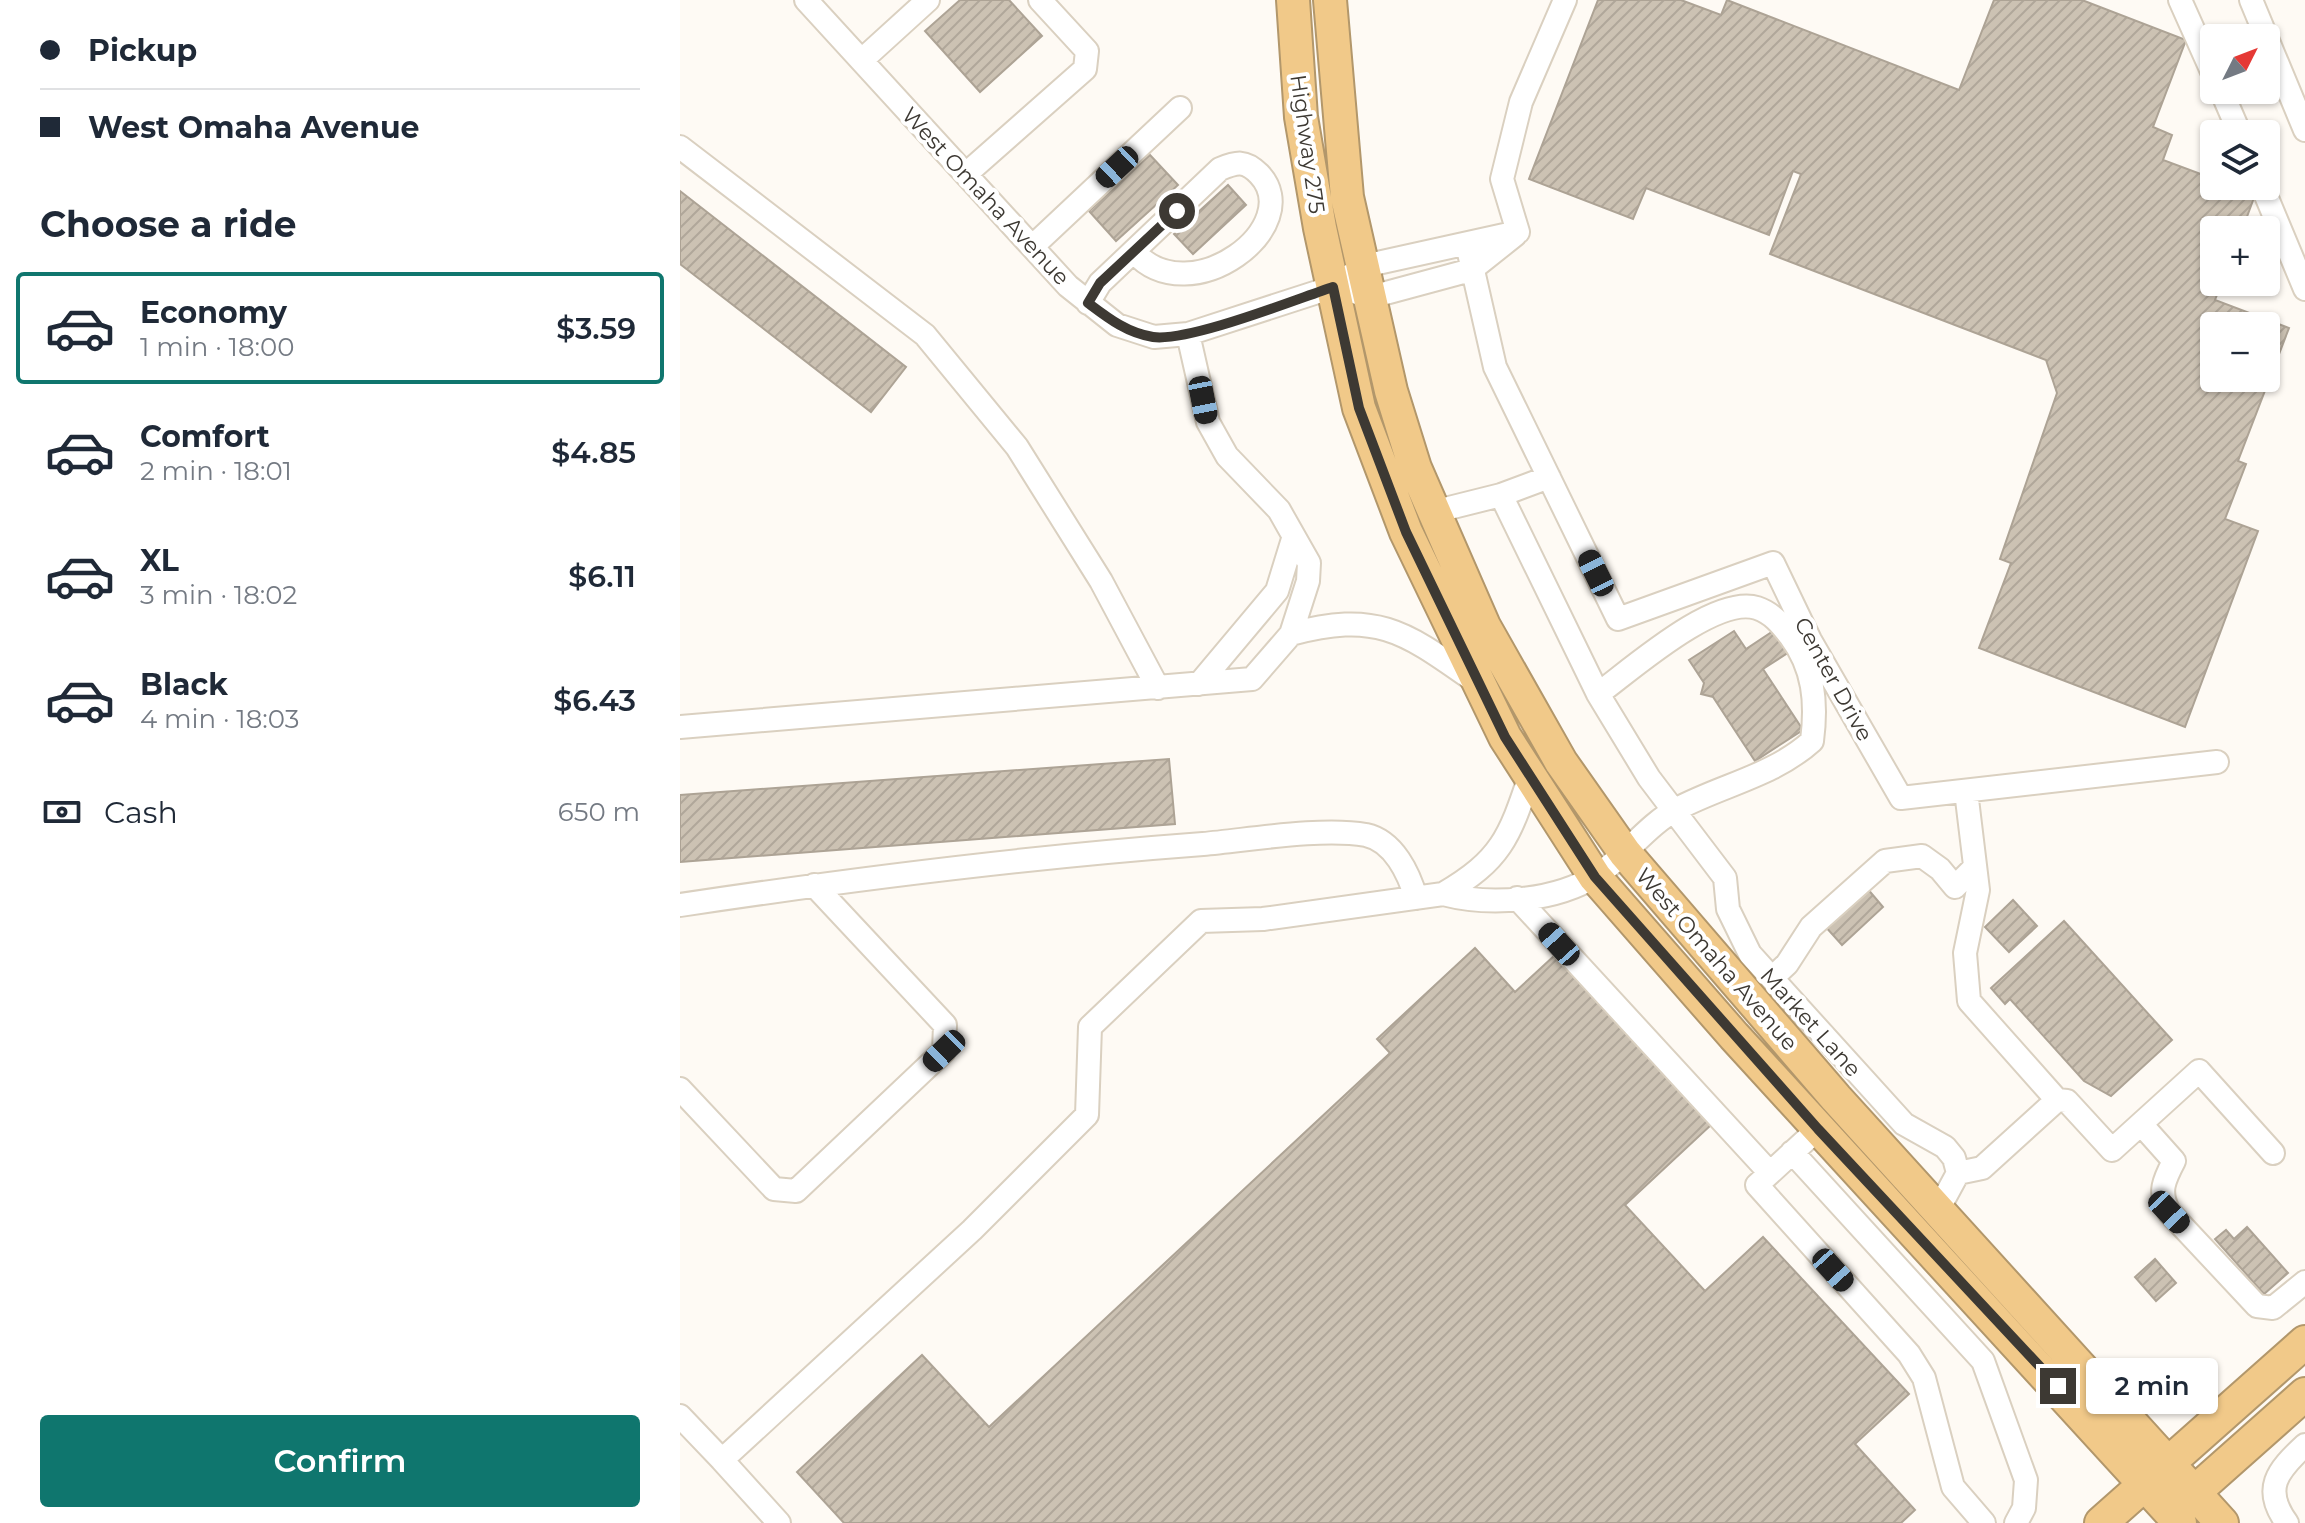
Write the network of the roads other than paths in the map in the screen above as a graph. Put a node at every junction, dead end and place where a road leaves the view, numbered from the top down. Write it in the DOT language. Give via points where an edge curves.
graph roads {
  1 [pos="806,0"];
  2 [pos="928,0"];
  3 [pos="1040,0"];
  4 [pos="1293,0"];
  5 [pos="1330,0"];
  6 [pos="1565,0"];
  7 [pos="2180,0"];
  8 [pos="2251,0"];
  9 [pos="2200,45"];
  10 [pos="862,60"];
  11 [pos="1180,108"];
  12 [pos="2305,130"];
  13 [pos="680,147"];
  14 [pos="966,174"];
  15 [pos="2268,200"];
  16 [pos="1518,232"];
  17 [pos="1467,244"];
  18 [pos="1033,246"];
  19 [pos="1134,252"];
  20 [pos="1471,270"];
  21 [pos="1367,281"];
  22 [pos="1333,287"];
  23 [pos="2305,289"];
  24 [pos="1088,303"];
  25 [pos="1188,334"];
  26 [pos="1549,477"];
  27 [pos="1501,495"];
  28 [pos="1433,512"];
  29 [pos="1293,539"];
  30 [pos="1291,634"];
  31 [pos="1476,682"];
  32 [pos="1199,684"];
  33 [pos="1158,688"];
  34 [pos="1598,694"];
  35 [pos="680,727"];
  36 [pos="2217,762"];
  37 [pos="1530,776"];
  38 [pos="1966,791"];
  39 [pos="1674,811"];
  40 [pos="1625,853"];
  41 [pos="1974,868"];
  42 [pos="1595,877"];
  43 [pos="814,885"];
  44 [pos="1443,894"];
  45 [pos="1416,898"];
  46 [pos="1517,898"];
  47 [pos="680,905"];
  48 [pos="1772,978"];
  49 [pos="680,1089"];
  50 [pos="2057,1100"];
  51 [pos="2141,1124"];
  52 [pos="1818,1129"];
  53 [pos="1792,1152"];
  54 [pos="2273,1153"];
  55 [pos="1770,1173"];
  56 [pos="1958,1173"];
  57 [pos="1934,1206"];
  58 [pos="2305,1282"];
  59 [pos="2305,1342"];
  60 [pos="2305,1394"];
  61 [pos="680,1416"];
  62 [pos="2305,1445"];
  63 [pos="722,1460"];
  64 [pos="2170,1464"];
  65 [pos="2146,1486"];
  66 [pos="2176,1513"];
  67 [pos="779,1523"];
  68 [pos="1984,1523"];
  69 [pos="2016,1523"];
  70 [pos="2101,1523"];
  71 [pos="2222,1523"];
  72 [pos="2287,1523"];
  1 -- 10 [label="street, West Omaha Avenue"];
  2 -- 10 [label="street"];
  3 -- 14 [label="street" via="1087,51 1085,69"];
  4 -- 22 [label="highway, Highway 275" via="1301,117"];
  5 -- 21 [label="highway, Highway 275" via="1347,197"];
  6 -- 16 [label="street" via="1521,102 1502,179"];
  7 -- 9 [label="street"];
  8 -- 12 [label="street"];
  10 -- 14 [label="street, West Omaha Avenue"];
  11 -- 18 [label="street"];
  13 -- 33 [label="street" via="925,335 1017,447 1101,581"];
  14 -- 18 [label="street, West Omaha Avenue"];
  15 -- 23 [label="street"];
  16 -- 17 [label="street"];
  16 -- 20 [label="street"];
  17 -- 20 [label="street"];
  17 -- 21 [label="street"];
  18 -- 24 [label="street, West Omaha Avenue"];
  19 -- 19 [label="street" via="1161,273 1198,273 1226,264 1262,231 1270,214 1270,193 1263,178 1249,164 1237,162 1220,169"];
  19 -- 24 [label="street" via="1100,283"];
  20 -- 21 [label="street"];
  20 -- 26 [label="street" via="1495,367"];
  21 -- 22 [label="street, West Omaha Avenue"];
  21 -- 28 [label="highway, West Omaha Avenue" via="1391,391"];
  22 -- 25 [label="street, West Omaha Avenue"];
  22 -- 31 [label="highway, West Omaha Avenue" via="1359,408 1406,532"];
  24 -- 25 [label="street, West Omaha Avenue" via="1117,325 1154,337"];
  25 -- 29 [label="street" via="1208,422 1227,456 1279,510"];
  26 -- 27 [label="street"];
  26 -- 38 [label="street, Center Drive" via="1618,619 1773,563 1810,640 1901,798"];
  27 -- 28 [label="street"];
  27 -- 34 [label="street, Market Lane"];
  28 -- 40 [label="highway, West Omaha Avenue" via="1519,689 1575,785"];
  29 -- 30 [label="street" via="1309,563"];
  29 -- 32 [label="street" via="1277,591"];
  30 -- 31 [label="street" via="1330,624 1395,630"];
  30 -- 32 [label="street" via="1252,679"];
  31 -- 37 [label="highway, West Omaha Avenue"];
  32 -- 33 [label="street"];
  33 -- 35 [label="street"];
  34 -- 39 [label="street, Market Lane"];
  34 -- 39 [label="street" via="1702,619 1735,607 1757,608 1779,621 1801,651 1816,703 1812,741 1794,757"];
  36 -- 38 [label="street, Center Drive"];
  37 -- 42 [label="highway, West Omaha Avenue"];
  37 -- 44 [label="street" via="1499,852 1475,876"];
  38 -- 41 [label="street"];
  39 -- 40 [label="street"];
  39 -- 48 [label="street, Market Lane" via="1725,878 1728,909 1739,934"];
  40 -- 42 [label="street"];
  40 -- 57 [label="highway, West Omaha Avenue"];
  41 -- 48 [label="street" via="1955,887 1922,856 1885,861 1811,927"];
  41 -- 50 [label="street" via="1978,890 1965,953 1969,1001"];
  42 -- 46 [label="street" via="1542,896"];
  42 -- 52 [label="highway, West Omaha Avenue"];
  43 -- 45 [label="street" via="1159,847 1332,834 1367,835 1384,843 1403,866"];
  43 -- 47 [label="street"];
  43 -- 49 [label="street" via="945,1025 944,1051 796,1191 774,1189"];
  44 -- 45 [label="street"];
  44 -- 46 [label="street" via="1469,901"];
  45 -- 63 [label="street" via="1263,919 1201,921 1090,1027 1087,1115 972,1230"];
  46 -- 55 [label="street"];
  48 -- 56 [label="street, Market Lane" via="1904,1124 1945,1147"];
  50 -- 51 [label="street" via="2067,1101 2112,1150"];
  50 -- 56 [label="street" via="1982,1168"];
  51 -- 54 [label="street" via="2199,1071"];
  51 -- 58 [label="street" via="2174,1161 2162,1184 2169,1212 2257,1306 2273,1308"];
  52 -- 53 [label="street"];
  52 -- 65 [label="highway, West Omaha Avenue"];
  53 -- 55 [label="street"];
  53 -- 69 [label="street" via="1983,1361 2026,1480 2024,1508"];
  55 -- 68 [label="street" via="1757,1185 1909,1354 1924,1378 1953,1487"];
  56 -- 57 [label="street"];
  57 -- 64 [label="highway, West Omaha Avenue"];
  59 -- 64 [label="highway"];
  60 -- 66 [label="highway"];
  61 -- 63 [label="street"];
  62 -- 72 [label="street" via="2288,1461 2272,1490"];
  63 -- 67 [label="street"];
  64 -- 65 [label="highway"];
  64 -- 66 [label="highway, West Omaha Avenue"];
  65 -- 66 [label="highway, West Omaha Avenue"];
  65 -- 70 [label="highway"];
  66 -- 71 [label="highway, West Omaha Avenue"];
}
